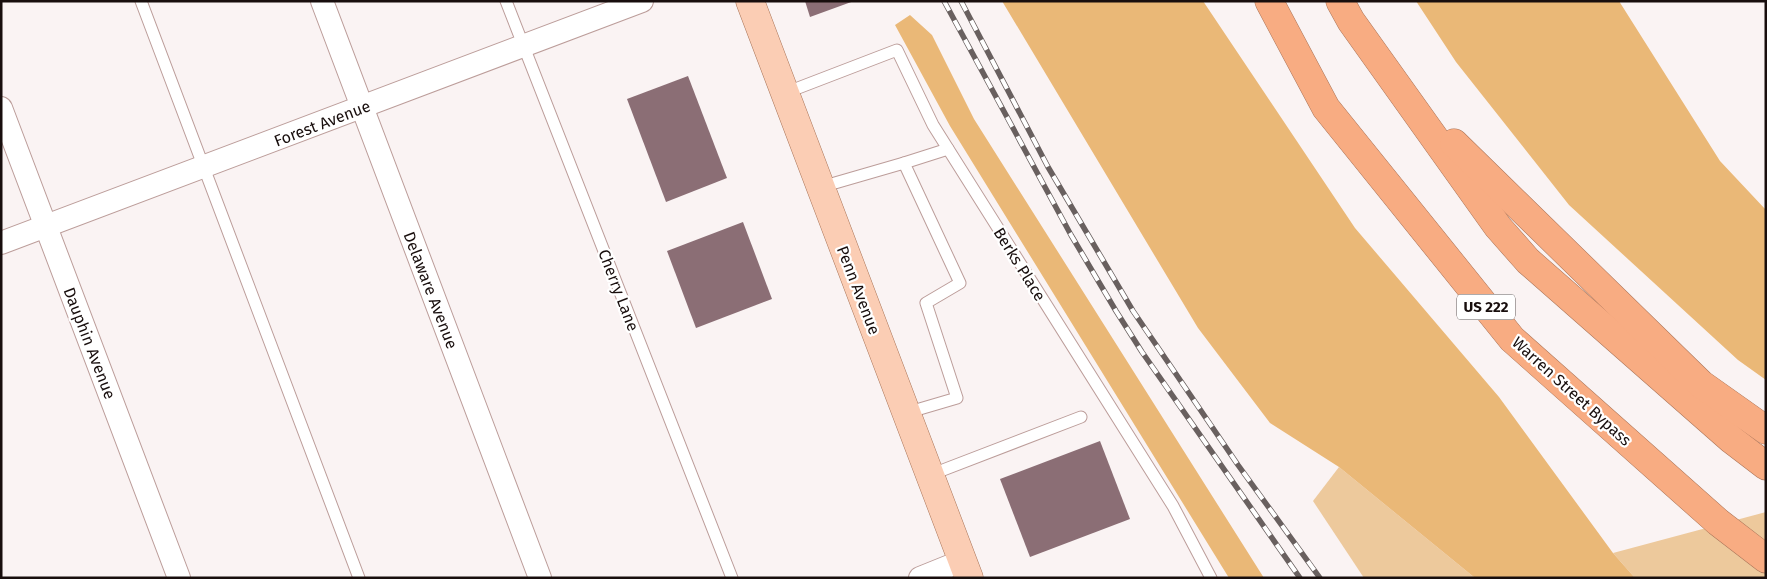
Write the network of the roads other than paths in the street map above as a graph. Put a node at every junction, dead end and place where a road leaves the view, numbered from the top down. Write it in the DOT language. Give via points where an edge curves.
graph roads {
  1 [pos="141,1"];
  2 [pos="322,1"];
  3 [pos="506,1"];
  4 [pos="642,1"];
  5 [pos="750,1"];
  6 [pos="1269,1"];
  7 [pos="1340,1"];
  8 [pos="523,46"];
  9 [pos="785,93"];
  10 [pos="1404,95"];
  11 [pos="362,107"];
  12 [pos="1,108"];
  13 [pos="948,149"];
  14 [pos="904,163"];
  15 [pos="204,168"];
  16 [pos="820,187"];
  17 [pos="46,227"];
  18 [pos="1,243"];
  19 [pos="906,413"];
  20 [pos="1081,417"];
  21 [pos="1766,430"];
  22 [pos="1766,466"];
  23 [pos="930,475"];
  24 [pos="1766,559"];
  25 [pos="965,569"];
  26 [pos="179,578"];
  27 [pos="359,578"];
  28 [pos="540,578"];
  29 [pos="732,578"];
  30 [pos="920,578"];
  31 [pos="1211,578"];
  1 -- 15 [label="lane"];
  2 -- 11 [label="street, Delaware Avenue"];
  3 -- 8 [label="lane, Cherry Lane"];
  4 -- 8 [label="street, Forest Avenue"];
  5 -- 9 [label="main road, Penn Avenue"];
  6 -- 24 [label="highway, Warren Street Bypass / US 222" via="1326,108 1512,339 1718,522"];
  7 -- 10 [label="highway"];
  8 -- 11 [label="street, Forest Avenue"];
  8 -- 29 [label="lane, Cherry Lane"];
  9 -- 13 [label="lane, Berks Place" via="897,50"];
  9 -- 16 [label="main road, Penn Avenue"];
  10 -- 21 [label="highway" via="1701,384"];
  10 -- 22 [label="highway" via="1498,227 1528,261"];
  11 -- 15 [label="street, Forest Avenue"];
  11 -- 28 [label="street, Delaware Avenue"];
  12 -- 17 [label="street, Dauphin Avenue"];
  13 -- 14 [label="lane"];
  13 -- 31 [label="lane, Berks Place" via="1173,506"];
  14 -- 16 [label="lane"];
  14 -- 19 [label="lane" via="960,283 926,303 957,398"];
  15 -- 17 [label="street, Forest Avenue"];
  15 -- 27 [label="lane"];
  16 -- 19 [label="main road, Penn Avenue"];
  17 -- 18 [label="street, Forest Avenue"];
  17 -- 26 [label="street, Dauphin Avenue"];
  19 -- 23 [label="main road, Penn Avenue"];
  20 -- 23 [label="lane"];
  23 -- 25 [label="main road, Penn Avenue"];
  25 -- 30 [label="street"];
}
